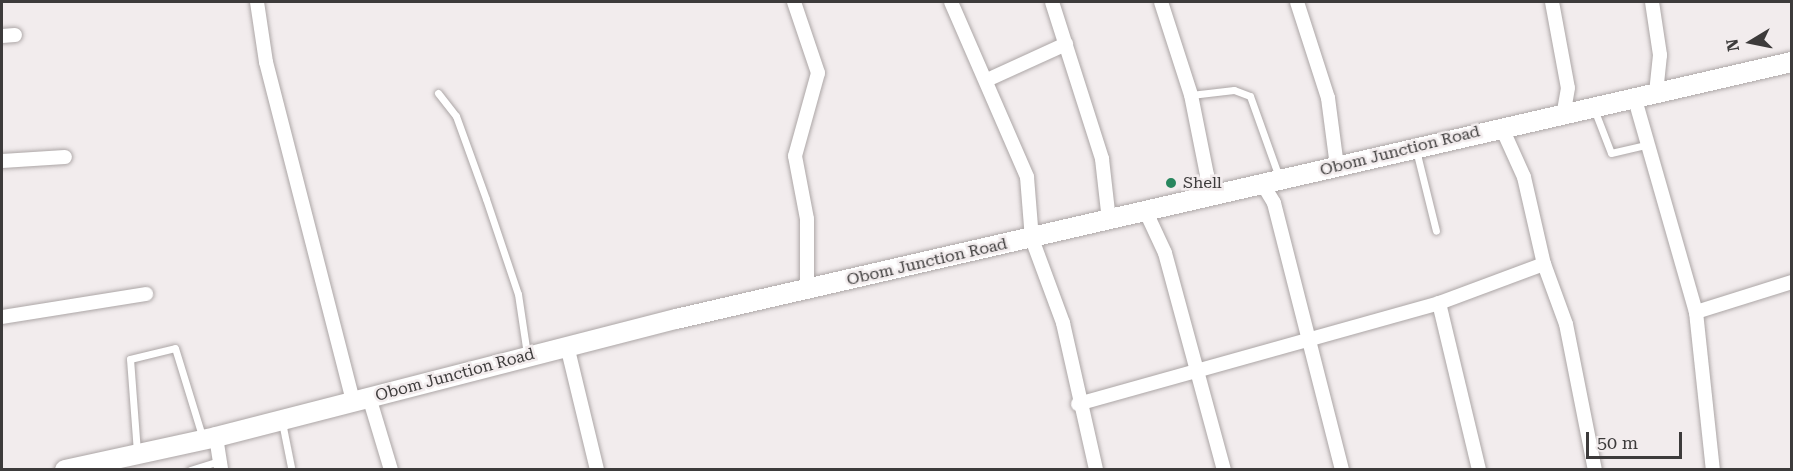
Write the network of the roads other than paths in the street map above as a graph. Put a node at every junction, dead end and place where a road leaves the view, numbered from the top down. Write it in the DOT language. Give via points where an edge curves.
graph roads {
  1 [pos="257,2"];
  2 [pos="794,2"];
  3 [pos="951,2"];
  4 [pos="1052,2"];
  5 [pos="1161,2"];
  6 [pos="1296,2"];
  7 [pos="1552,2"];
  8 [pos="1652,2"];
  9 [pos="1066,44"];
  10 [pos="1789,67"];
  11 [pos="987,80"];
  12 [pos="438,93"];
  13 [pos="1656,93"];
  14 [pos="1191,95"];
  15 [pos="1634,96"];
  16 [pos="1593,105"];
  17 [pos="1564,111"];
  18 [pos="1502,126"];
  19 [pos="1647,145"];
  20 [pos="1416,148"];
  21 [pos="65,157"];
  22 [pos="2,160"];
  23 [pos="1337,166"];
  24 [pos="1271,181"];
  25 [pos="1202,196"];
  26 [pos="1146,212"];
  27 [pos="1109,220"];
  28 [pos="1436,231"];
  29 [pos="1032,239"];
  30 [pos="1544,264"];
  31 [pos="1791,282"];
  32 [pos="807,289"];
  33 [pos="146,294"];
  34 [pos="1439,303"];
  35 [pos="1696,312"];
  36 [pos="2,317"];
  37 [pos="1308,341"];
  38 [pos="559,347"];
  39 [pos="528,356"];
  40 [pos="1195,372"];
  41 [pos="361,399"];
  42 [pos="1078,404"];
  43 [pos="282,419"];
  44 [pos="210,438"];
  45 [pos="129,459"];
  46 [pos="220,465"];
  47 [pos="291,467"];
  48 [pos="76,468"];
  49 [pos="190,470"];
  50 [pos="391,470"];
  51 [pos="597,470"];
  52 [pos="1096,470"];
  53 [pos="1224,470"];
  54 [pos="1342,470"];
  55 [pos="1479,470"];
  56 [pos="1595,470"];
  57 [pos="1713,470"];
  1 -- 41 [label="street" via="266,62"];
  2 -- 32 [label="street" via="818,73 795,156 807,219"];
  3 -- 11 [label="street"];
  4 -- 9 [label="street"];
  5 -- 14 [label="street"];
  6 -- 23 [label="street" via="1328,98"];
  7 -- 17 [label="street" via="1568,87"];
  8 -- 13 [label="street" via="1660,55"];
  9 -- 11 [label="street"];
  9 -- 27 [label="street" via="1102,159"];
  10 -- 13 [label="main road, Obom Junction Road"];
  11 -- 29 [label="street" via="1027,177"];
  12 -- 39 [label="lane" via="456,116 486,199 518,294"];
  13 -- 15 [label="main road, Obom Junction Road"];
  14 -- 24 [label="lane" via="1234,90 1250,96"];
  14 -- 25 [label="street" via="1207,175"];
  15 -- 16 [label="main road, Obom Junction Road"];
  15 -- 19 [label="street"];
  16 -- 17 [label="main road, Obom Junction Road"];
  16 -- 19 [label="lane" via="1611,153"];
  17 -- 18 [label="main road, Obom Junction Road"];
  18 -- 20 [label="main road, Obom Junction Road"];
  18 -- 30 [label="street" via="1524,177"];
  19 -- 35 [label="street"];
  20 -- 23 [label="main road, Obom Junction Road"];
  20 -- 28 [label="lane"];
  21 -- 22 [label="street"];
  23 -- 24 [label="main road, Obom Junction Road"];
  24 -- 25 [label="main road, Obom Junction Road"];
  24 -- 37 [label="street"];
  25 -- 26 [label="main road, Obom Junction Road"];
  26 -- 27 [label="main road, Obom Junction Road"];
  26 -- 40 [label="street" via="1165,253"];
  27 -- 29 [label="main road, Obom Junction Road"];
  29 -- 32 [label="main road, Obom Junction Road"];
  29 -- 42 [label="street" via="1064,322"];
  30 -- 34 [label="street"];
  30 -- 56 [label="street" via="1566,324"];
  31 -- 35 [label="street"];
  32 -- 38 [label="main road, Obom Junction Road"];
  33 -- 36 [label="street"];
  34 -- 37 [label="street"];
  34 -- 55 [label="street"];
  35 -- 57 [label="street"];
  37 -- 40 [label="street"];
  37 -- 54 [label="street"];
  38 -- 39 [label="main road, Obom Junction Road"];
  38 -- 51 [label="street" via="568,354"];
  39 -- 41 [label="main road, Obom Junction Road"];
  40 -- 42 [label="street"];
  40 -- 53 [label="street"];
  41 -- 43 [label="main road, Obom Junction Road"];
  41 -- 50 [label="street"];
  42 -- 52 [label="street"];
  43 -- 44 [label="main road, Obom Junction Road"];
  43 -- 47 [label="lane"];
  44 -- 45 [label="main road, Obom Junction Road"];
  44 -- 45 [label="lane" via="178,350 164,350 130,359"];
  44 -- 46 [label="street"];
  45 -- 48 [label="main road, Obom Junction Road"];
  46 -- 49 [label="lane"];
}
